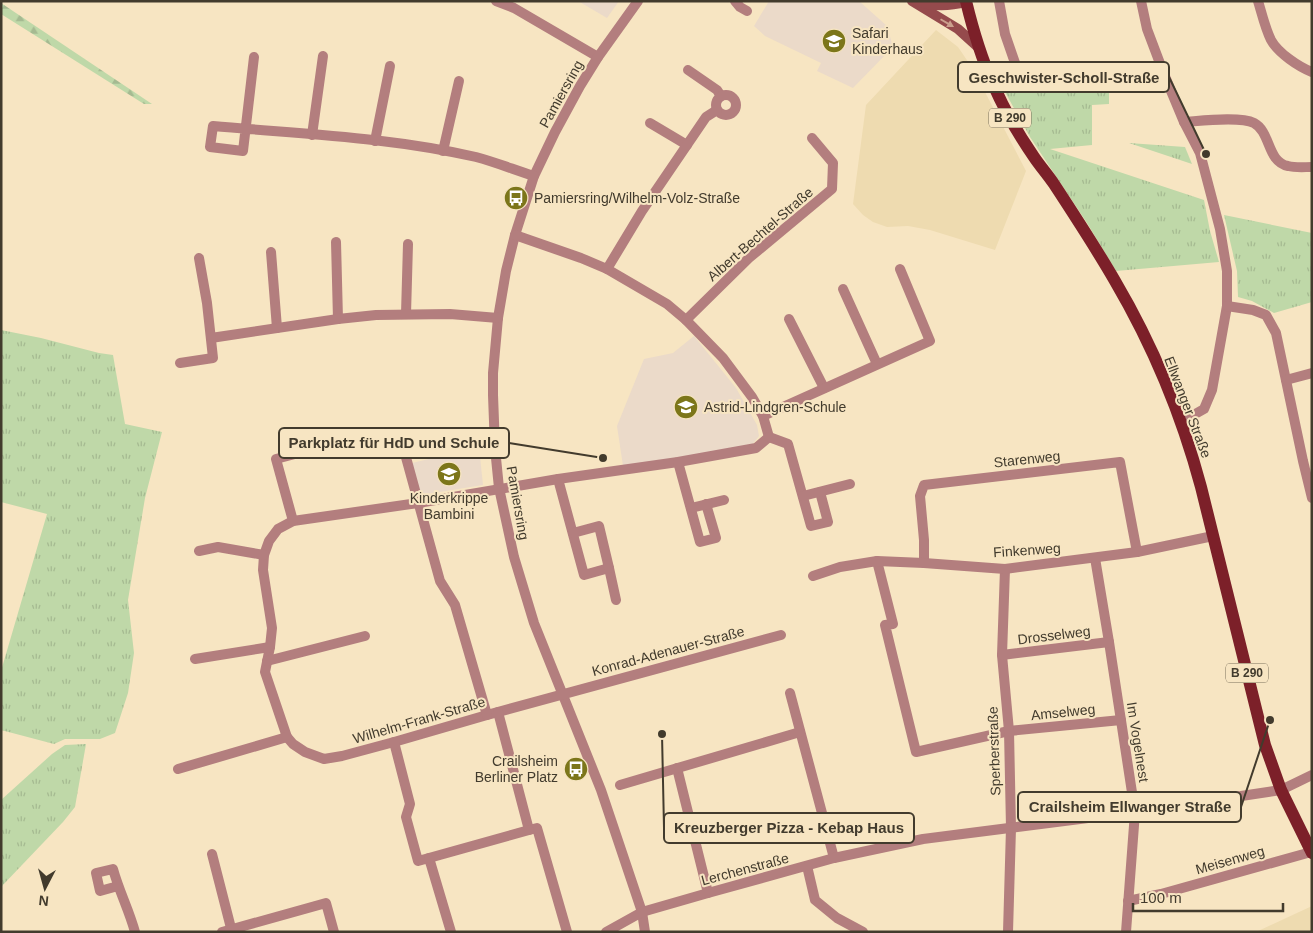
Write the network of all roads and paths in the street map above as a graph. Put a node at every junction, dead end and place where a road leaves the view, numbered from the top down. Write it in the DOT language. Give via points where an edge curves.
graph roads {
  1 [pos="496,1"];
  2 [pos="638,1"];
  3 [pos="735,1"];
  4 [pos="912,1"];
  5 [pos="917,1"];
  6 [pos="999,1"];
  7 [pos="1141,1"];
  8 [pos="1258,1"];
  9 [pos="968,2"];
  10 [pos="516,4"];
  11 [pos="748,11"];
  12 [pos="978,48"];
  13 [pos="323,56"];
  14 [pos="254,57"];
  15 [pos="598,57"];
  16 [pos="390,66"];
  17 [pos="688,70"];
  18 [pos="1312,72"];
  19 [pos="459,80"];
  20 [pos="1022,83"];
  21 [pos="721,96"];
  22 [pos="717,110"];
  23 [pos="650,122"];
  24 [pos="1184,122"];
  25 [pos="246,129"];
  26 [pos="312,135"];
  27 [pos="812,138"];
  28 [pos="375,141"];
  29 [pos="687,145"];
  30 [pos="444,151"];
  31 [pos="1312,167"];
  32 [pos="534,176"];
  33 [pos="516,235"];
  34 [pos="336,242"];
  35 [pos="408,244"];
  36 [pos="271,252"];
  37 [pos="200,258"];
  38 [pos="607,269"];
  39 [pos="900,269"];
  40 [pos="843,289"];
  41 [pos="1228,306"];
  42 [pos="406,314"];
  43 [pos="498,318"];
  44 [pos="338,319"];
  45 [pos="789,319"];
  46 [pos="686,320"];
  47 [pos="276,328"];
  48 [pos="211,338"];
  49 [pos="180,363"];
  50 [pos="878,364"];
  51 [pos="1312,373"];
  52 [pos="1286,380"];
  53 [pos="824,388"];
  54 [pos="763,416"];
  55 [pos="1181,422"];
  56 [pos="769,436"];
  57 [pos="1307,460"];
  58 [pos="678,462"];
  59 [pos="558,479"];
  60 [pos="850,484"];
  61 [pos="499,488"];
  62 [pos="820,492"];
  63 [pos="803,496"];
  64 [pos="1312,498"];
  65 [pos="724,500"];
  66 [pos="418,503"];
  67 [pos="706,504"];
  68 [pos="690,508"];
  69 [pos="293,521"];
  70 [pos="573,533"];
  71 [pos="1213,536"];
  72 [pos="199,551"];
  73 [pos="1137,552"];
  74 [pos="264,555"];
  75 [pos="1095,558"];
  76 [pos="877,561"];
  77 [pos="924,563"];
  78 [pos="609,568"];
  79 [pos="1005,569"];
  80 [pos="813,576"];
  81 [pos="616,600"];
  82 [pos="781,635"];
  83 [pos="365,636"];
  84 [pos="1109,642"];
  85 [pos="270,647"];
  86 [pos="1002,655"];
  87 [pos="195,659"];
  88 [pos="268,661"];
  89 [pos="790,693"];
  90 [pos="562,695"];
  91 [pos="498,712"];
  92 [pos="487,715"];
  93 [pos="1121,720"];
  94 [pos="1008,731"];
  95 [pos="800,732"];
  96 [pos="287,737"];
  97 [pos="394,742"];
  98 [pos="677,768"];
  99 [pos="178,769"];
  100 [pos="1312,774"];
  101 [pos="620,785"];
  102 [pos="1281,790"];
  103 [pos="1135,812"];
  104 [pos="1011,828"];
  105 [pos="529,830"];
  106 [pos="1311,853"];
  107 [pos="212,854"];
  108 [pos="429,858"];
  109 [pos="834,858"];
  110 [pos="807,866"];
  111 [pos="118,886"];
  112 [pos="708,892"];
  113 [pos="1128,901"];
  114 [pos="642,912"];
  115 [pos="228,931"];
  116 [pos="136,932"];
  117 [pos="334,932"];
  118 [pos="451,932"];
  119 [pos="567,932"];
  120 [pos="606,932"];
  121 [pos="646,932"];
  122 [pos="862,932"];
  123 [pos="1008,932"];
  124 [pos="1126,932"];
  1 -- 10 [label="street"];
  2 -- 15 [label="street, Pamiersring"];
  3 -- 11 [label="street"];
  4 -- 12 [label="main road, one-way" via="958,29"];
  5 -- 9 [label="main road" via="947,6"];
  6 -- 20 [label="street"];
  7 -- 24 [label="street" via="1157,56"];
  8 -- 18 [label="street" via="1272,42 1293,62"];
  9 -- 12 [label="main road, Ellwanger Straße / B 290"];
  10 -- 15 [label="street"];
  12 -- 55 [label="main road, Ellwanger Straße / B 290" via="1010,118 1116,282 1146,339"];
  13 -- 26 [label="street"];
  14 -- 25 [label="street"];
  15 -- 32 [label="street, Pamiersring" via="559,124"];
  16 -- 28 [label="street"];
  17 -- 21 [label="street"];
  19 -- 30 [label="street"];
  21 -- 22 [label="street" via="717,100"];
  21 -- 22 [label="street" via="728,94 734,98 736,108 728,115"];
  22 -- 29 [label="street" via="706,117"];
  23 -- 29 [label="street"];
  24 -- 31 [label="street" via="1211,119 1253,122 1262,129 1275,158 1287,166"];
  24 -- 41 [label="street" via="1200,153 1220,229 1227,271"];
  25 -- 25 [label="street" via="213,126 210,147 243,151"];
  25 -- 26 [label="street"];
  26 -- 28 [label="street"];
  27 -- 46 [label="street, Albert-Bechtel-Straße" via="833,163 832,189 749,258"];
  28 -- 30 [label="street"];
  29 -- 38 [label="street"];
  30 -- 32 [label="street"];
  32 -- 33 [label="street, Pamiersring"];
  33 -- 38 [label="street"];
  33 -- 43 [label="street, Pamiersring"];
  34 -- 44 [label="street"];
  35 -- 42 [label="street"];
  36 -- 47 [label="street"];
  37 -- 48 [label="street"];
  38 -- 46 [label="street" via="667,304"];
  39 -- 50 [label="street" via="930,341"];
  40 -- 50 [label="street"];
  41 -- 52 [label="street" via="1266,315 1276,333"];
  41 -- 55 [label="street" via="1212,390 1204,409"];
  42 -- 43 [label="street"];
  42 -- 44 [label="street"];
  43 -- 61 [label="street, Pamiersring" via="493,411"];
  44 -- 47 [label="street"];
  45 -- 53 [label="street"];
  46 -- 54 [label="street" via="723,358"];
  47 -- 48 [label="street"];
  48 -- 49 [label="street" via="213,358"];
  50 -- 53 [label="street"];
  51 -- 52 [label="street"];
  52 -- 57 [label="street"];
  53 -- 54 [label="street"];
  54 -- 56 [label="street"];
  55 -- 71 [label="main road, Ellwanger Straße / B 290"];
  56 -- 58 [label="street" via="756,448"];
  56 -- 63 [label="street" via="788,444"];
  57 -- 64 [label="street"];
  58 -- 59 [label="street"];
  58 -- 68 [label="street"];
  59 -- 61 [label="street"];
  59 -- 70 [label="street"];
  60 -- 62 [label="street"];
  61 -- 66 [label="street"];
  61 -- 90 [label="street, Pamiersring" via="514,557 534,623"];
  62 -- 63 [label="street"];
  62 -- 63 [label="street" via="828,522 811,526"];
  65 -- 67 [label="street"];
  66 -- 69 [label="street"];
  66 -- 69 [label="street" via="399,432 276,459"];
  66 -- 92 [label="street" via="440,581 455,605"];
  67 -- 68 [label="street"];
  67 -- 68 [label="street" via="716,538 700,542"];
  69 -- 74 [label="street" via="278,529"];
  70 -- 78 [label="street" via="584,575"];
  70 -- 78 [label="street" via="600,526"];
  71 -- 73 [label="street, Finkenweg"];
  71 -- 102 [label="main road, Ellwanger Straße / B 290" via="1260,725"];
  72 -- 74 [label="street" via="218,547"];
  73 -- 75 [label="street, Finkenweg"];
  73 -- 77 [label="street, Starenweg" via="1120,462 924,485 920,496"];
  74 -- 85 [label="street" via="263,570 272,628"];
  75 -- 79 [label="street, Finkenweg"];
  75 -- 84 [label="street, Im Vogelnest"];
  76 -- 77 [label="street, Finkenweg"];
  76 -- 80 [label="street, Finkenweg" via="840,566"];
  76 -- 94 [label="street, Amselweg" via="893,624 885,626 916,752"];
  77 -- 79 [label="street, Finkenweg"];
  78 -- 81 [label="street"];
  79 -- 86 [label="street, Sperberstraße"];
  82 -- 90 [label="street, Konrad-Adenauer-Straße"];
  83 -- 88 [label="street"];
  84 -- 86 [label="street, Drosselweg"];
  84 -- 93 [label="street, Im Vogelnest"];
  85 -- 87 [label="street"];
  85 -- 88 [label="street"];
  86 -- 94 [label="street, Sperberstraße"];
  88 -- 96 [label="street" via="266,672"];
  89 -- 95 [label="street"];
  90 -- 91 [label="street, Wilhelm-Frank-Straße"];
  90 -- 114 [label="street, Pamiersring" via="601,790"];
  91 -- 92 [label="street, Wilhelm-Frank-Straße"];
  91 -- 105 [label="street"];
  92 -- 97 [label="street, Wilhelm-Frank-Straße"];
  93 -- 94 [label="street, Amselweg"];
  93 -- 103 [label="street, Im Vogelnest"];
  94 -- 104 [label="street, Sperberstraße"];
  95 -- 98 [label="street"];
  95 -- 109 [label="street"];
  96 -- 97 [label="street, Wilhelm-Frank-Straße" via="305,752 324,758"];
  96 -- 99 [label="street"];
  97 -- 108 [label="street" via="410,804 406,817 418,861"];
  98 -- 101 [label="street"];
  98 -- 112 [label="street"];
  100 -- 102 [label="street, Lerchenstraße"];
  102 -- 103 [label="street, Lerchenstraße"];
  102 -- 106 [label="main road, Ellwanger Straße / B 290"];
  103 -- 104 [label="street, Lerchenstraße"];
  103 -- 113 [label="street, Im Vogelnest"];
  104 -- 109 [label="street, Lerchenstraße" via="923,839"];
  104 -- 123 [label="street, Sperberstraße"];
  105 -- 108 [label="street"];
  105 -- 119 [label="street" via="537,828"];
  106 -- 113 [label="street, Meisenweg"];
  107 -- 115 [label="street"];
  108 -- 118 [label="street"];
  109 -- 110 [label="street, Lerchenstraße"];
  110 -- 112 [label="street, Lerchenstraße"];
  110 -- 122 [label="street" via="815,900"];
  111 -- 116 [label="street"];
  112 -- 114 [label="street, Lerchenstraße"];
  113 -- 124 [label="street, Im Vogelnest"];
  114 -- 120 [label="street, Lerchenstraße"];
  114 -- 121 [label="street, Pamiersring"];
  115 -- 117 [label="street" via="326,903"];
}
